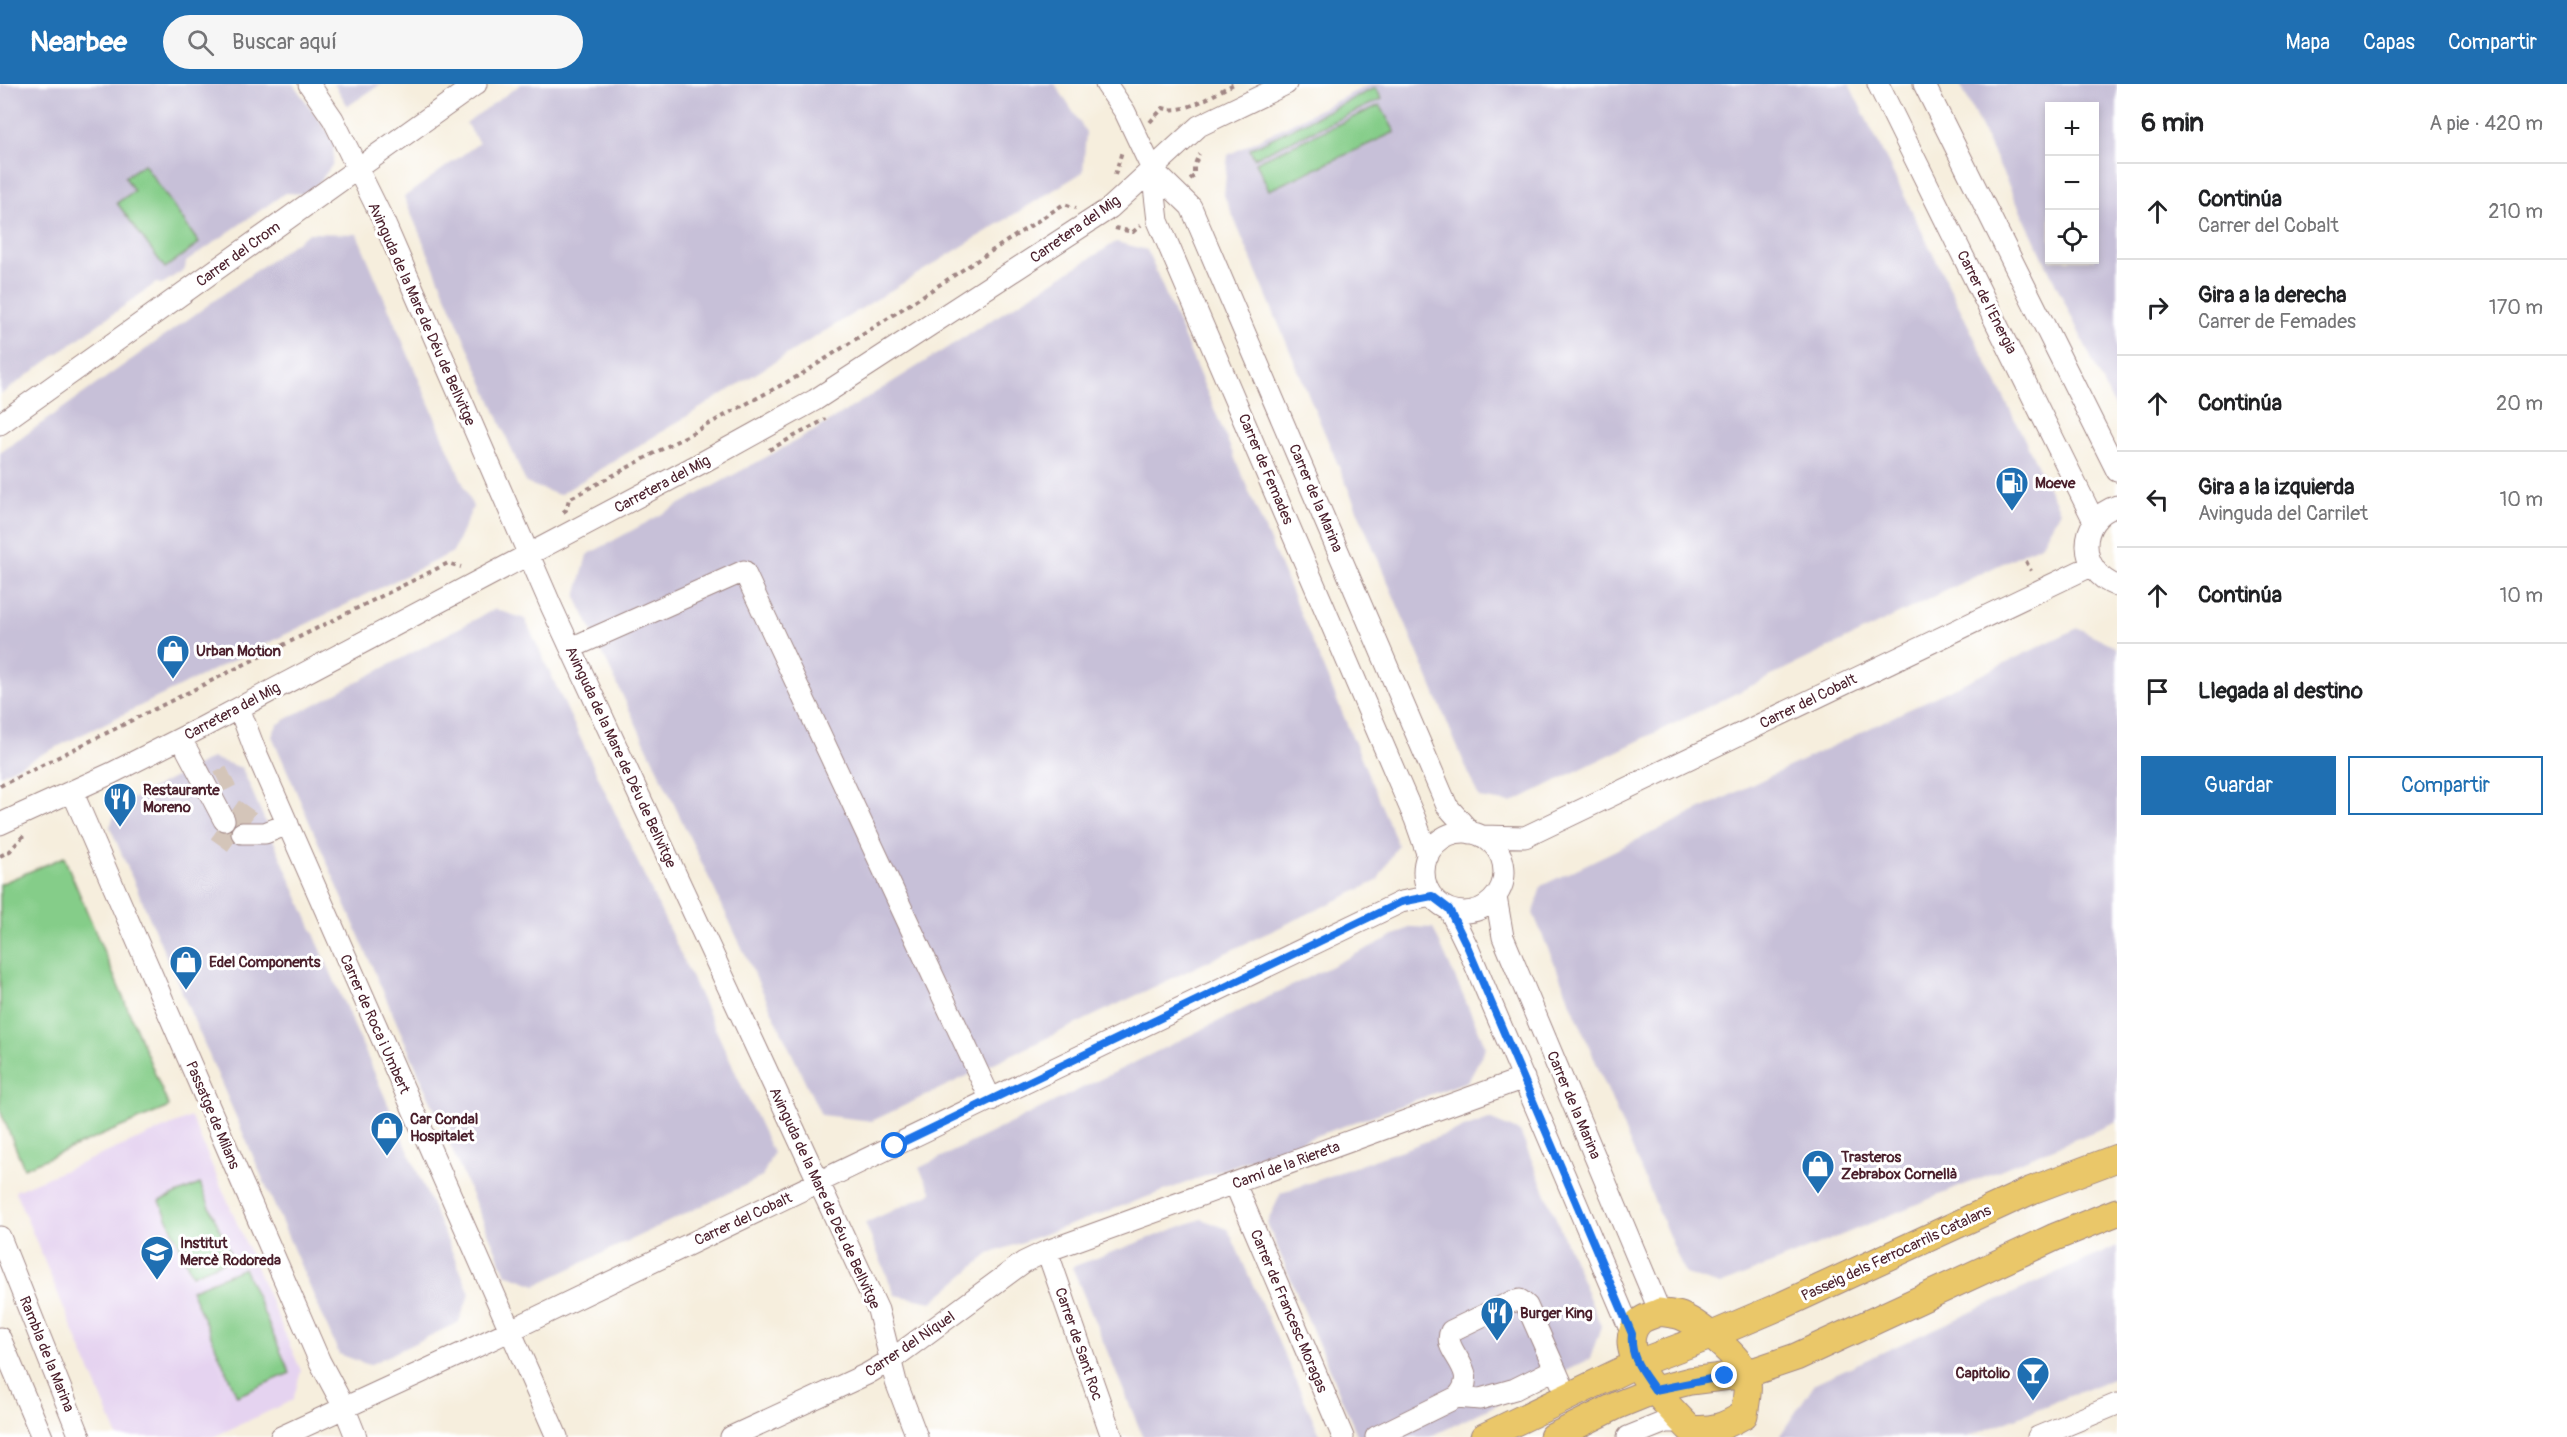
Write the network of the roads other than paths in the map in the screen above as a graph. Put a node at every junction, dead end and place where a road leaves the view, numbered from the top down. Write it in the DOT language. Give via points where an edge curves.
graph roads {
  1 [pos="309,84"];
  2 [pos="476,84"];
  3 [pos="1106,84"];
  4 [pos="1286,84"];
  5 [pos="1878,84"];
  6 [pos="1924,84"];
  7 [pos="357,168"];
  8 [pos="1152,169"];
  9 [pos="0,424"];
  10 [pos="2117,471"];
  11 [pos="2117,506"];
  12 [pos="2094,521"];
  13 [pos="528,555"];
  14 [pos="2091,566"];
  15 [pos="2117,586"];
  16 [pos="571,648"];
  17 [pos="239,708"];
  18 [pos="188,750"];
  19 [pos="72,791"];
  20 [pos="219,800"];
  21 [pos="0,824"];
  22 [pos="288,824"];
  23 [pos="246,832"];
  24 [pos="1476,834"];
  25 [pos="1525,837"];
  26 [pos="1428,856"];
  27 [pos="1504,867"];
  28 [pos="1496,897"];
  29 [pos="1440,902"];
  30 [pos="1524,1078"];
  31 [pos="992,1100"];
  32 [pos="2117,1158"];
  33 [pos="818,1184"];
  34 [pos="1235,1184"];
  35 [pos="2117,1212"];
  36 [pos="0,1237"];
  37 [pos="1047,1251"];
  38 [pos="1660,1312"];
  39 [pos="510,1330"];
  40 [pos="1632,1334"];
  41 [pos="1710,1336"];
  42 [pos="0,1338"];
  43 [pos="891,1360"];
  44 [pos="1636,1364"];
  45 [pos="1555,1369"];
  46 [pos="1746,1374"];
  47 [pos="1655,1390"];
  48 [pos="1568,1396"];
  49 [pos="1457,1397"];
  50 [pos="2117,1404"];
  51 [pos="344,1407"];
  52 [pos="1743,1426"];
  53 [pos="2074,1430"];
  54 [pos="1691,1431"];
  55 [pos="42,1437"];
  56 [pos="80,1437"];
  57 [pos="281,1437"];
  58 [pos="356,1437"];
  59 [pos="557,1437"];
  60 [pos="731,1437"];
  61 [pos="917,1437"];
  62 [pos="1112,1437"];
  63 [pos="1343,1437"];
  64 [pos="1376,1437"];
  65 [pos="1484,1437"];
  66 [pos="1552,1437"];
  67 [pos="1628,1437"];
  68 [pos="2038,1437"];
  1 -- 7 [label="street, Avinguda de la Mare de Déu de Bellvitge" via="333,119"];
  2 -- 7 [label="street, Carrer del Crom"];
  3 -- 8 [label="street, Carrer de Femades" via="1125,112"];
  4 -- 8 [label="street, Carretera del Mig" via="1199,126"];
  5 -- 12 [label="street, Carrer de l'Energia"];
  6 -- 10 [label="street"];
  7 -- 9 [label="street, Carrer del Crom"];
  7 -- 13 [label="street, Avinguda de la Mare de Déu de Bellvitge"];
  8 -- 13 [label="street, Carretera del Mig" via="1101,214 815,400"];
  8 -- 24 [label="street, Carrer de la Marina" via="1191,207 1447,806"];
  8 -- 26 [label="street, Carrer de Femades" via="1158,222"];
  11 -- 12 [label="street"];
  12 -- 14 [label="street" via="2087,550"];
  13 -- 16 [label="street, Avinguda de la Mare de Déu de Bellvitge"];
  13 -- 17 [label="street, Carretera del Mig"];
  14 -- 15 [label="street" via="2108,583"];
  14 -- 25 [label="street, Carrer del Cobalt"];
  16 -- 31 [label="street" via="744,571"];
  16 -- 33 [label="street, Avinguda de la Mare de Déu de Bellvitge"];
  17 -- 19 [label="street, Carretera del Mig"];
  17 -- 22 [label="street, Carrer de Roca i Umbert"];
  18 -- 20 [label="street"];
  19 -- 21 [label="street, Carretera del Mig"];
  19 -- 51 [label="street, Passatge de Milans" via="320,1362"];
  22 -- 23 [label="street"];
  22 -- 39 [label="street, Carrer de Roca i Umbert"];
  24 -- 25 [label="street, Carrer del Cobalt"];
  24 -- 26 [label="street" via="1460,832 1441,840"];
  24 -- 27 [label="street" via="1497,849"];
  25 -- 27 [label="street, Carrer del Cobalt"];
  26 -- 29 [label="street" via="1425,877"];
  27 -- 28 [label="street"];
  28 -- 29 [label="street" via="1469,912"];
  28 -- 38 [label="street, Carrer de la Marina" via="1503,937"];
  29 -- 30 [label="street" via="1468,948"];
  29 -- 31 [label="street, Carrer del Cobalt" via="1401,902"];
  30 -- 34 [label="street, Camí de la Riereta"];
  30 -- 40 [label="street"];
  31 -- 33 [label="street, Carrer del Cobalt"];
  32 -- 41 [label="main road, Passeig dels Ferrocarrils Catalans" via="2032,1190"];
  33 -- 39 [label="street, Carrer del Cobalt"];
  33 -- 43 [label="street, Avinguda de la Mare de Déu de Bellvitge" via="878,1311"];
  34 -- 37 [label="street, Camí de la Riereta"];
  34 -- 63 [label="street, Carrer de Francesc Moragas"];
  35 -- 46 [label="main road" via="1796,1357"];
  36 -- 56 [label="street, Rambla de la Marina"];
  37 -- 43 [label="street, Carrer del Níquel" via="1024,1262"];
  37 -- 62 [label="street, Carrer de Sant Roc"];
  38 -- 40 [label="main road" via="1643,1319"];
  38 -- 41 [label="main road" via="1683,1317"];
  39 -- 51 [label="street, Carrer del Cobalt"];
  39 -- 59 [label="street, Carrer de Roca i Umbert"];
  40 -- 44 [label="main road"];
  41 -- 44 [label="main road, Passeig dels Ferrocarrils Catalans"];
  41 -- 46 [label="main road" via="1741,1364"];
  42 -- 55 [label="street"];
  43 -- 60 [label="street, Carrer del Níquel"];
  43 -- 61 [label="street, Avinguda de la Mare de Déu de Bellvitge"];
  44 -- 47 [label="main road"];
  44 -- 48 [label="main road, Passeig dels Ferrocarrils Catalans"];
  45 -- 48 [label="street"];
  45 -- 49 [label="street" via="1515,1389 1480,1399"];
  45 -- 49 [label="street" via="1527,1306 1521,1300 1511,1302 1451,1330 1450,1340 1466,1374 1464,1390"];
  46 -- 47 [label="main road"];
  46 -- 52 [label="main road"];
  47 -- 54 [label="main road"];
  47 -- 66 [label="main road"];
  48 -- 65 [label="main road, Passeig dels Ferrocarrils Catalans"];
  49 -- 64 [label="street"];
  50 -- 53 [label="street"];
  51 -- 57 [label="street, Carrer del Cobalt"];
  51 -- 58 [label="street, Passatge de Milans"];
  52 -- 54 [label="main road"];
  53 -- 68 [label="street"];
  54 -- 67 [label="street" via="1665,1422"];
}
